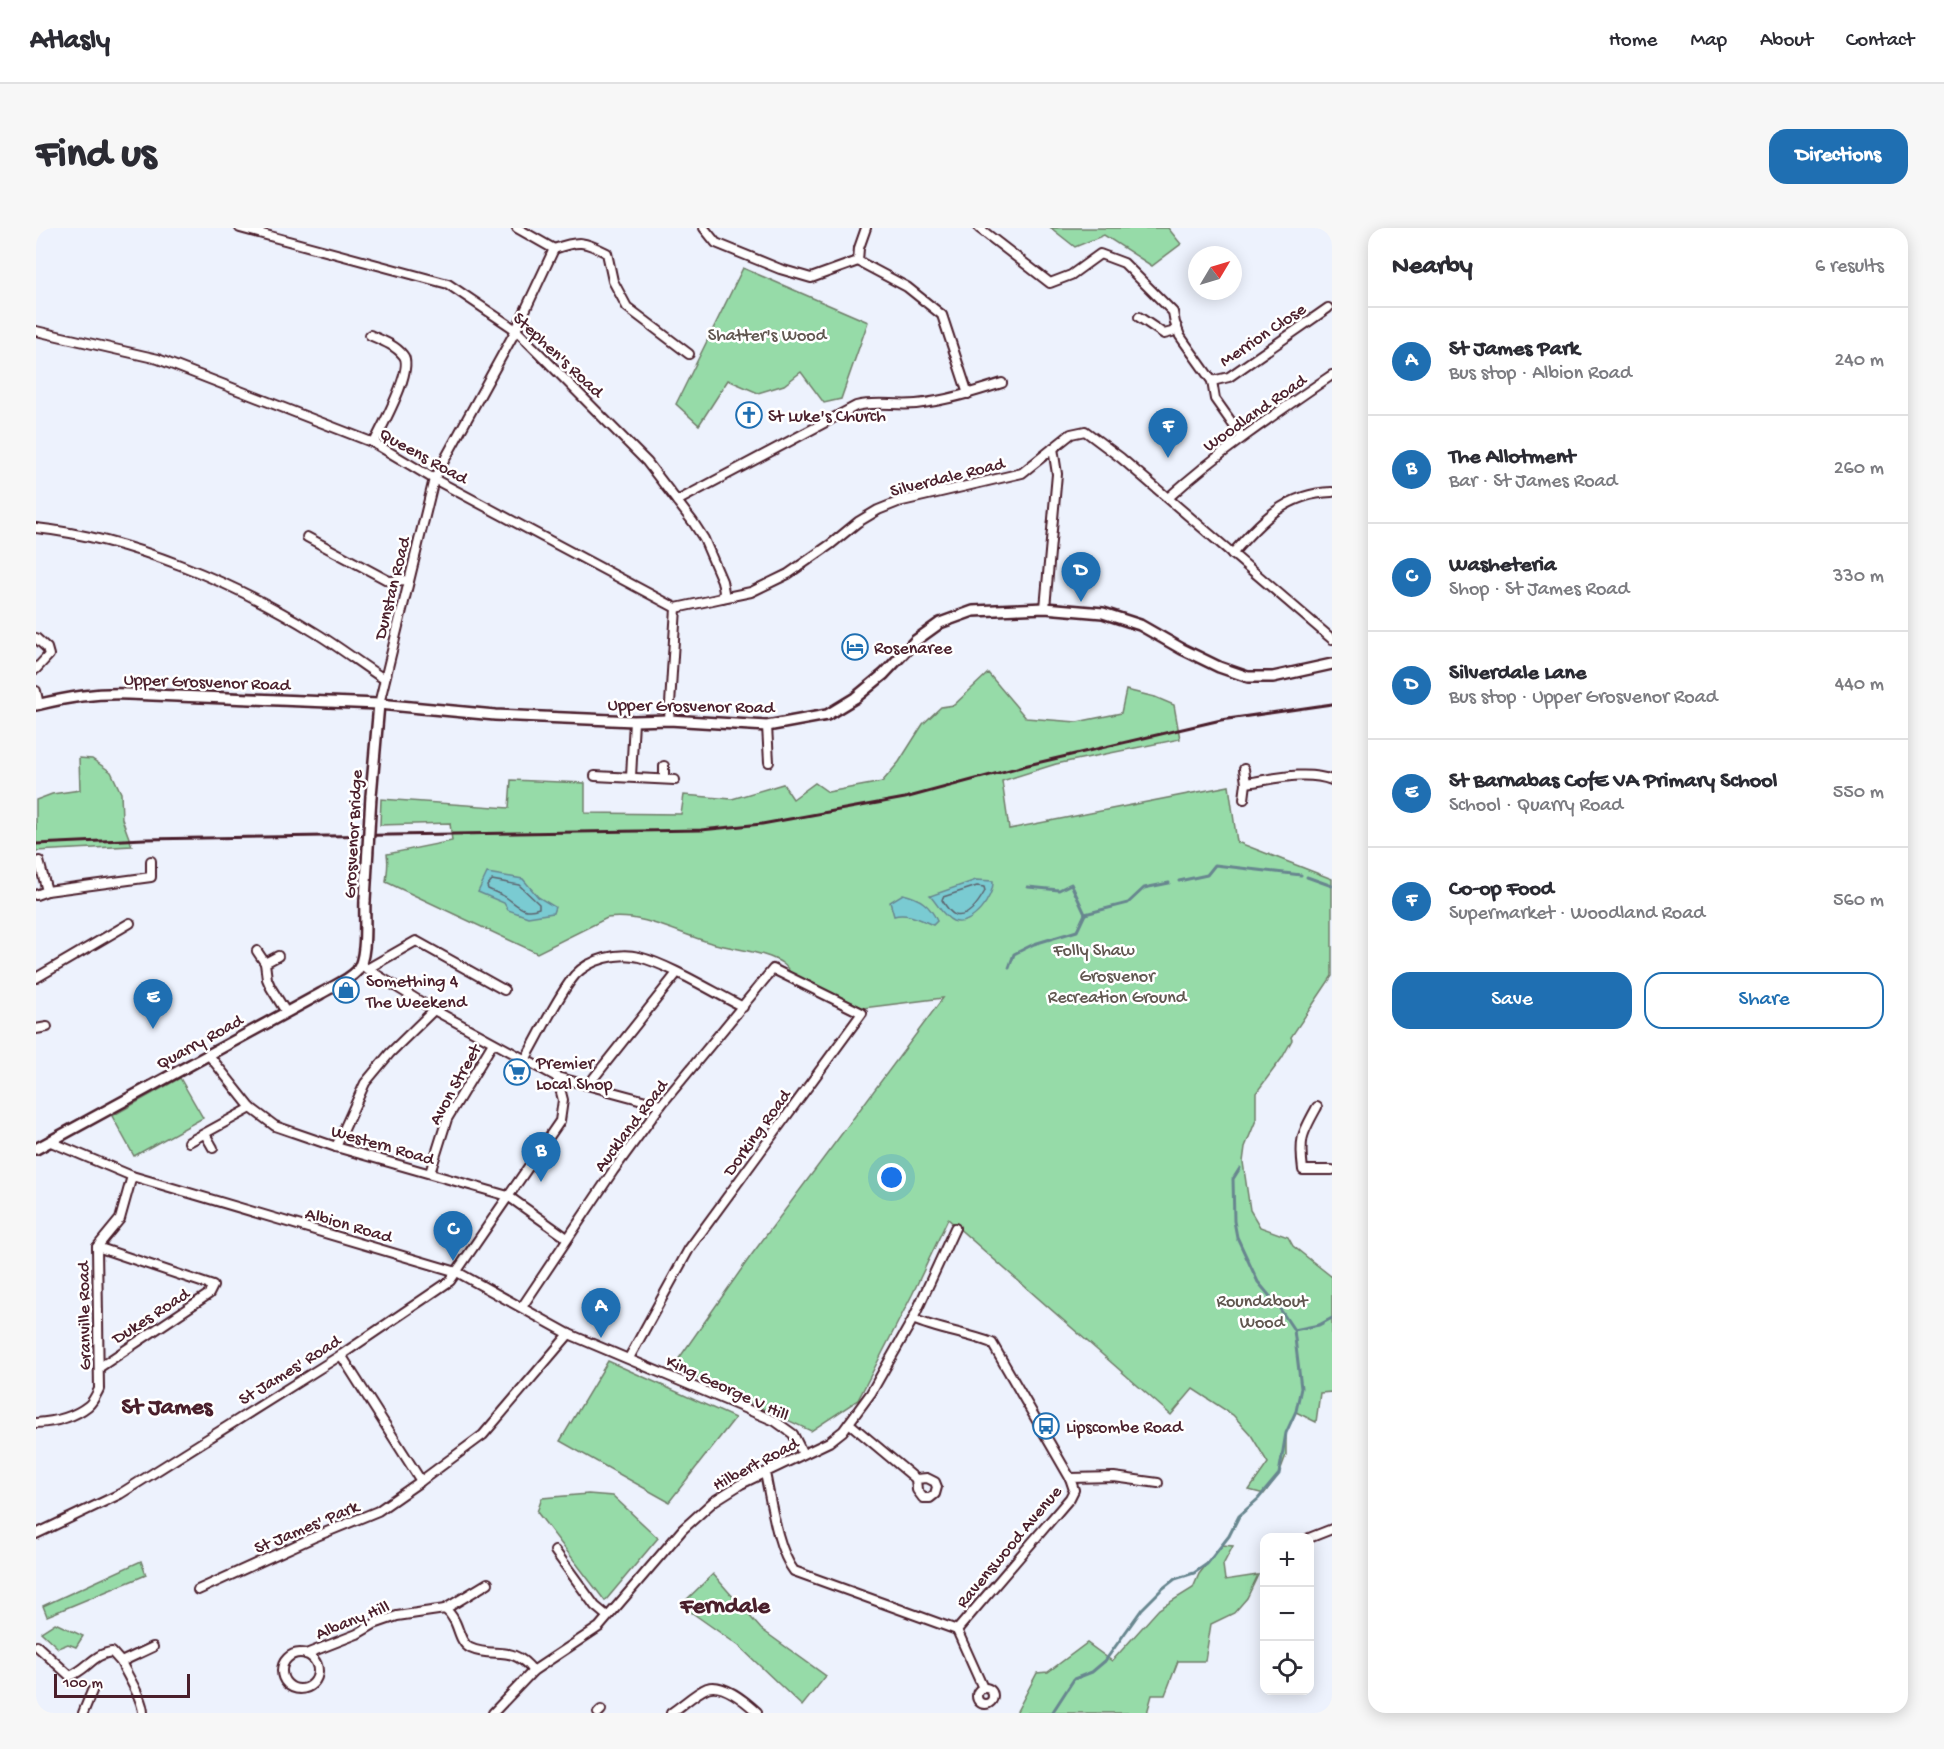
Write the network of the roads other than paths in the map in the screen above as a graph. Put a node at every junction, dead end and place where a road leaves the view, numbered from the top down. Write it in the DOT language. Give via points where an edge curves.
graph roads {
  1 [pos="240,228"];
  2 [pos="517,228"];
  3 [pos="704,228"];
  4 [pos="866,228"];
  5 [pos="979,228"];
  6 [pos="554,249"];
  7 [pos="858,261"];
  8 [pos="1328,308"];
  9 [pos="1140,317"];
  10 [pos="1176,327"];
  11 [pos="516,330"];
  12 [pos="36,331"];
  13 [pos="370,335"];
  14 [pos="689,354"];
  15 [pos="1332,375"];
  16 [pos="1212,381"];
  17 [pos="1002,383"];
  18 [pos="968,394"];
  19 [pos="1242,437"];
  20 [pos="374,443"];
  21 [pos="1053,448"];
  22 [pos="434,479"];
  23 [pos="1332,492"];
  24 [pos="1168,498"];
  25 [pos="677,501"];
  26 [pos="36,528"];
  27 [pos="307,537"];
  28 [pos="1232,554"];
  29 [pos="408,580"];
  30 [pos="722,598"];
  31 [pos="676,608"];
  32 [pos="1045,608"];
  33 [pos="36,638"];
  34 [pos="1332,639"];
  35 [pos="1332,664"];
  36 [pos="36,669"];
  37 [pos="384,679"];
  38 [pos="36,691"];
  39 [pos="379,704"];
  40 [pos="37,705"];
  41 [pos="669,720"];
  42 [pos="634,721"];
  43 [pos="767,726"];
  44 [pos="769,762"];
  45 [pos="664,766"];
  46 [pos="1244,769"];
  47 [pos="595,776"];
  48 [pos="630,777"];
  49 [pos="664,779"];
  50 [pos="675,780"];
  51 [pos="1332,780"];
  52 [pos="1246,783"];
  53 [pos="1244,800"];
  54 [pos="39,861"];
  55 [pos="151,861"];
  56 [pos="47,891"];
  57 [pos="36,894"];
  58 [pos="130,923"];
  59 [pos="257,951"];
  60 [pos="279,956"];
  61 [pos="265,963"];
  62 [pos="364,967"];
  63 [pos="773,969"];
  64 [pos="677,973"];
  65 [pos="36,978"];
  66 [pos="504,990"];
  67 [pos="742,1007"];
  68 [pos="434,1010"];
  69 [pos="286,1012"];
  70 [pos="48,1026"];
  71 [pos="36,1029"];
  72 [pos="493,1043"];
  73 [pos="208,1054"];
  74 [pos="526,1058"];
  75 [pos="557,1077"];
  76 [pos="589,1084"];
  77 [pos="662,1105"];
  78 [pos="1317,1107"];
  79 [pos="251,1108"];
  80 [pos="206,1134"];
  81 [pos="51,1142"];
  82 [pos="189,1142"];
  83 [pos="336,1147"];
  84 [pos="213,1148"];
  85 [pos="36,1149"];
  86 [pos="1332,1170"];
  87 [pos="430,1173"];
  88 [pos="132,1176"];
  89 [pos="508,1196"];
  90 [pos="955,1228"];
  91 [pos="567,1238"];
  92 [pos="97,1247"];
  93 [pos="457,1272"];
  94 [pos="522,1307"];
  95 [pos="913,1318"];
  96 [pos="569,1334"];
  97 [pos="341,1355"];
  98 [pos="629,1358"];
  99 [pos="100,1366"];
  100 [pos="36,1423"];
  101 [pos="849,1423"];
  102 [pos="803,1454"];
  103 [pos="765,1473"];
  104 [pos="1070,1478"];
  105 [pos="916,1479"];
  106 [pos="421,1482"];
  107 [pos="1158,1483"];
  108 [pos="1332,1529"];
  109 [pos="36,1534"];
  110 [pos="1314,1536"];
  111 [pos="555,1551"];
  112 [pos="488,1583"];
  113 [pos="198,1590"];
  114 [pos="446,1609"];
  115 [pos="607,1616"];
  116 [pos="957,1630"];
  117 [pos="37,1646"];
  118 [pos="153,1647"];
  119 [pos="306,1654"];
  120 [pos="121,1662"];
  121 [pos="533,1671"];
  122 [pos="983,1688"];
  123 [pos="92,1691"];
  124 [pos="83,1713"];
  125 [pos="143,1713"];
  126 [pos="493,1713"];
  127 [pos="671,1713"];
  128 [pos="757,1713"];
  1 -- 11 [label="street, Stephen's Road" via="448,284"];
  2 -- 6 [label="street"];
  3 -- 7 [label="street" via="716,243 811,278"];
  4 -- 7 [label="street"];
  5 -- 10 [label="street" via="1050,284 1071,275 1100,254 1124,263 1173,312"];
  6 -- 11 [label="street, Dunstan Road"];
  6 -- 14 [label="street" via="587,242 607,253 613,281 627,307"];
  7 -- 18 [label="street" via="907,287 942,315"];
  8 -- 16 [label="street, Merrion Close" via="1230,377"];
  9 -- 10 [label="street" via="1164,334"];
  10 -- 16 [label="street"];
  11 -- 22 [label="street, Dunstan Road"];
  11 -- 25 [label="street, Stephen's Road" via="615,428"];
  12 -- 20 [label="street, Queens Road" via="158,358"];
  13 -- 20 [label="street" via="391,345 405,356 407,364 404,380"];
  15 -- 19 [label="street, Woodland Road"];
  16 -- 19 [label="street" via="1215,399"];
  17 -- 18 [label="street"];
  18 -- 25 [label="street" via="914,404 872,402 856,406"];
  19 -- 24 [label="street, Woodland Road"];
  20 -- 22 [label="street, Queens Road"];
  21 -- 24 [label="street, Silverdale Road" via="1071,434 1085,431"];
  21 -- 30 [label="street, Silverdale Road" via="1022,473 878,510 788,574 751,592"];
  21 -- 32 [label="street" via="1057,474"];
  22 -- 29 [label="street, Dunstan Road"];
  22 -- 31 [label="street, Queens Road"];
  23 -- 28 [label="street" via="1306,494 1271,514"];
  24 -- 28 [label="street, Silverdale Road"];
  25 -- 30 [label="street, Stephen's Road" via="704,538 722,580"];
  26 -- 37 [label="street" via="67,531 153,555 240,591 315,633"];
  27 -- 29 [label="street" via="389,581"];
  28 -- 34 [label="street, Silverdale Road"];
  29 -- 37 [label="street, Dunstan Road"];
  30 -- 31 [label="street"];
  31 -- 41 [label="street"];
  32 -- 35 [label="street, Upper Grosvenor Road" via="1103,613 1140,625 1191,654 1248,677 1273,677"];
  32 -- 43 [label="street, Upper Grosvenor Road" via="973,611 940,623 915,641 855,698 827,715"];
  33 -- 36 [label="street" via="49,654"];
  37 -- 39 [label="street, Dunstan Road"];
  38 -- 40 [label="street"];
  39 -- 40 [label="street, Upper Grosvenor Road" via="99,693"];
  39 -- 42 [label="street, Upper Grosvenor Road" via="495,715"];
  39 -- 62 [label="street, Grosvenor Bridge, bridge" via="370,796"];
  41 -- 42 [label="street, Upper Grosvenor Road"];
  41 -- 43 [label="street, Upper Grosvenor Road"];
  42 -- 48 [label="street"];
  43 -- 44 [label="street"];
  45 -- 49 [label="street"];
  46 -- 52 [label="street"];
  47 -- 48 [label="street"];
  48 -- 49 [label="street"];
  49 -- 50 [label="street"];
  51 -- 52 [label="street" via="1288,776"];
  52 -- 53 [label="street"];
  54 -- 56 [label="street"];
  55 -- 56 [label="street" via="151,876"];
  56 -- 57 [label="street"];
  58 -- 65 [label="street"];
  59 -- 61 [label="street"];
  60 -- 61 [label="street"];
  61 -- 69 [label="street" via="267,979"];
  62 -- 66 [label="street" via="416,941"];
  62 -- 68 [label="street"];
  62 -- 69 [label="street, Quarry Road"];
  63 -- 67 [label="street, Auckland Road"];
  63 -- 98 [label="street, Dorking Road" via="862,1013 689,1249"];
  64 -- 67 [label="street"];
  64 -- 74 [label="street" via="639,957 619,955 587,965 570,981"];
  64 -- 76 [label="street"];
  67 -- 77 [label="street, Auckland Road"];
  68 -- 72 [label="street"];
  68 -- 83 [label="street" via="365,1083"];
  69 -- 73 [label="street, Quarry Road"];
  70 -- 71 [label="street"];
  72 -- 74 [label="street"];
  72 -- 87 [label="street, Avon Street" via="447,1119"];
  73 -- 79 [label="street, Western Road"];
  73 -- 81 [label="street, Quarry Road"];
  74 -- 75 [label="street"];
  75 -- 76 [label="street"];
  75 -- 89 [label="street, St James' Road" via="563,1100 560,1121"];
  76 -- 77 [label="street"];
  77 -- 91 [label="street, Auckland Road"];
  78 -- 86 [label="street" via="1300,1145 1303,1170"];
  79 -- 80 [label="street"];
  79 -- 83 [label="street, Western Road" via="274,1126"];
  80 -- 82 [label="street"];
  80 -- 84 [label="street"];
  81 -- 85 [label="street, Quarry Road"];
  81 -- 88 [label="street, Albion Road"];
  83 -- 87 [label="street, Western Road"];
  87 -- 89 [label="street, Western Road"];
  88 -- 92 [label="street, Granville Road" via="120,1219"];
  88 -- 93 [label="street, Albion Road"];
  89 -- 91 [label="street, Western Road"];
  89 -- 93 [label="street, St James' Road"];
  90 -- 95 [label="street, Hilbert Road"];
  91 -- 94 [label="street, Auckland Road"];
  92 -- 99 [label="street, Granville Road"];
  92 -- 99 [label="street, Dukes Road" via="213,1286 209,1294"];
  93 -- 94 [label="street, Albion Road"];
  93 -- 97 [label="street, St James' Road" via="450,1281"];
  94 -- 96 [label="street, Albion Road"];
  95 -- 101 [label="street, Hilbert Road" via="871,1393"];
  95 -- 104 [label="street, Ravenswood Avenue" via="992,1344"];
  96 -- 98 [label="street, Albion Road"];
  96 -- 106 [label="street, St James' Park" via="483,1435"];
  97 -- 106 [label="street"];
  97 -- 109 [label="street, St James' Road" via="121,1493"];
  98 -- 102 [label="street, King George V Hill" via="775,1421 793,1434"];
  99 -- 100 [label="street, Granville Road" via="99,1389 91,1405 67,1417"];
  101 -- 102 [label="street, Hilbert Road" via="830,1442"];
  101 -- 105 [label="street"];
  102 -- 103 [label="street, Hilbert Road"];
  103 -- 115 [label="street, Hilbert Road" via="714,1501 683,1529"];
  103 -- 116 [label="street, Ravenswood Avenue" via="783,1548 794,1570"];
  104 -- 107 [label="street" via="1114,1477"];
  104 -- 116 [label="street, Ravenswood Avenue" via="1074,1490 1070,1498"];
  106 -- 113 [label="street, St James' Park" via="378,1511"];
  108 -- 110 [label="street"];
  111 -- 115 [label="street" via="595,1606"];
  112 -- 114 [label="street, Albany Hill"];
  114 -- 119 [label="street, Albany Hill" via="397,1616"];
  114 -- 121 [label="street" via="468,1647 517,1656"];
  115 -- 121 [label="street, Hilbert Road" via="599,1627"];
  116 -- 122 [label="street"];
  117 -- 120 [label="street" via="70,1676 81,1672 100,1653 112,1652"];
  118 -- 120 [label="street"];
  119 -- 119 [label="street, Albany Hill" via="294,1654 282,1667 284,1679 292,1688 304,1689 317,1678 318,1667"];
  120 -- 125 [label="street"];
  121 -- 126 [label="street, Hilbert Road"];
  123 -- 124 [label="street"];
  127 -- 128 [label="street" via="708,1688 722,1688"];
}
